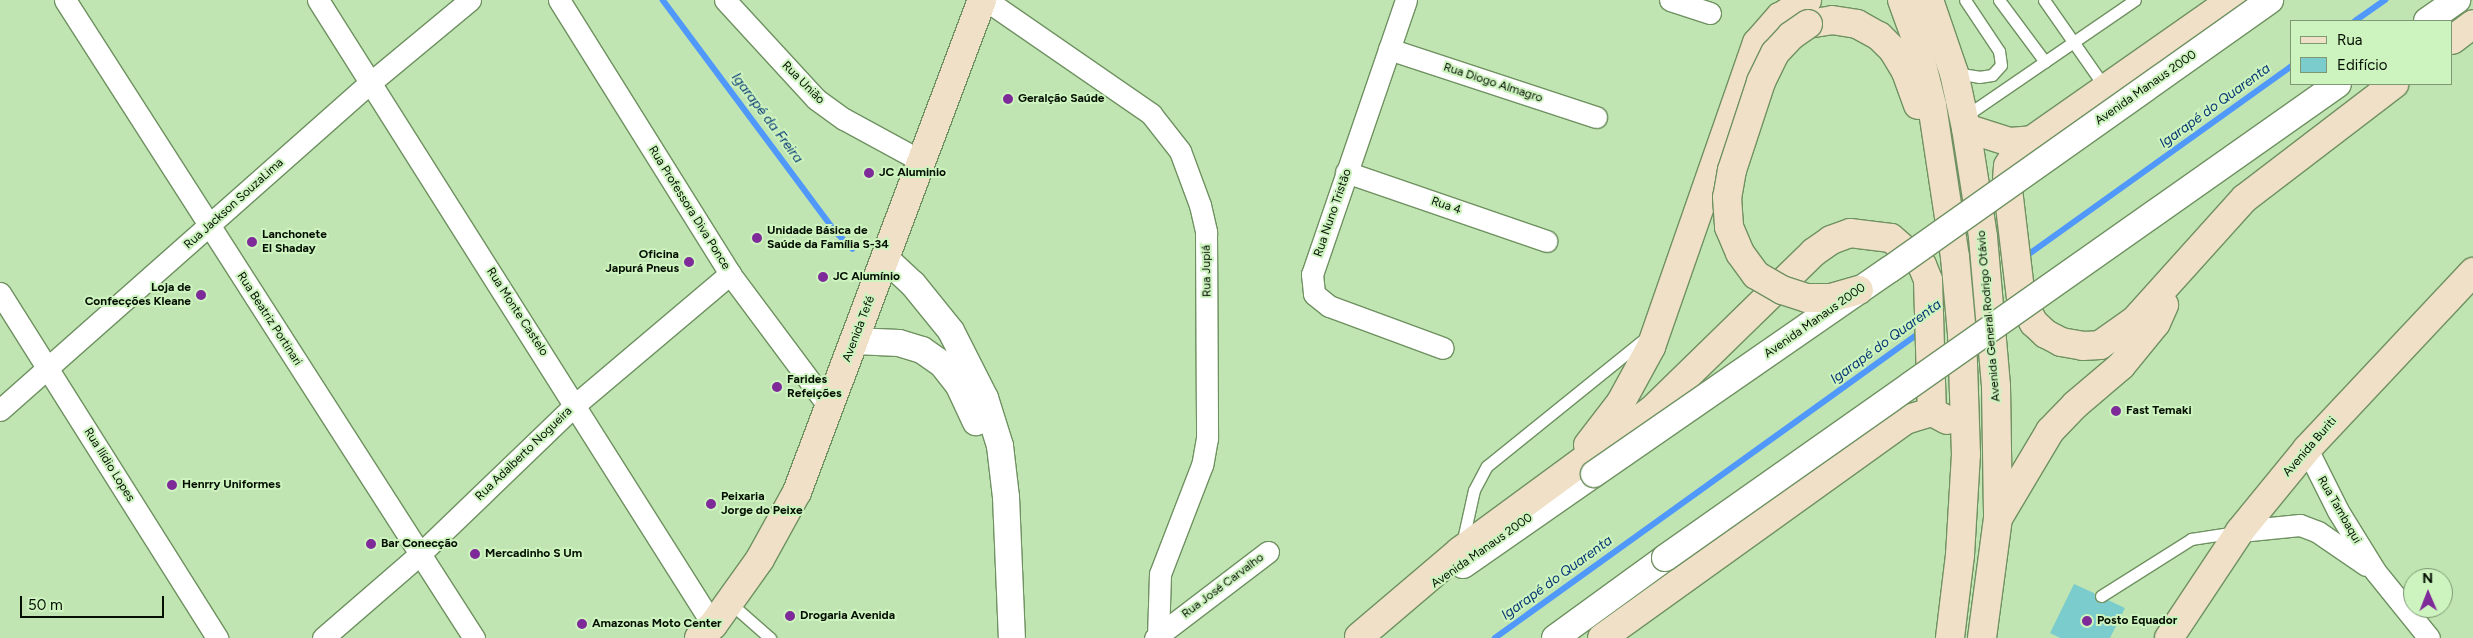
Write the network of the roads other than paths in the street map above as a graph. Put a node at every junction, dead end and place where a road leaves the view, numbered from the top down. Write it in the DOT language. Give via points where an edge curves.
graph roads {
  1 [pos="65,0"];
  2 [pos="318,0"];
  3 [pos="470,0"];
  4 [pos="559,0"];
  5 [pos="725,0"];
  6 [pos="982,0"];
  7 [pos="986,0"];
  8 [pos="1406,0"];
  9 [pos="1670,0"];
  10 [pos="1902,0"];
  11 [pos="1930,0"];
  12 [pos="1965,0"];
  13 [pos="2000,0"];
  14 [pos="2044,0"];
  15 [pos="2135,0"];
  16 [pos="2232,0"];
  17 [pos="2270,0"];
  18 [pos="2457,0"];
  19 [pos="1807,12"];
  20 [pos="1710,13"];
  21 [pos="2428,20"];
  22 [pos="2473,24"];
  23 [pos="2453,39"];
  24 [pos="2074,42"];
  25 [pos="1389,49"];
  26 [pos="2045,62"];
  27 [pos="1954,73"];
  28 [pos="370,83"];
  29 [pos="2337,85"];
  30 [pos="2393,85"];
  31 [pos="2107,90"];
  32 [pos="1596,117"];
  33 [pos="1965,123"];
  34 [pos="2032,140"];
  35 [pos="923,162"];
  36 [pos="1942,167"];
  37 [pos="1346,172"];
  38 [pos="209,226"];
  39 [pos="1546,241"];
  40 [pos="886,259"];
  41 [pos="2182,267"];
  42 [pos="2473,272"];
  43 [pos="730,274"];
  44 [pos="1859,290"];
  45 [pos="0,293"];
  46 [pos="1659,327"];
  47 [pos="854,341"];
  48 [pos="1443,348"];
  49 [pos="49,370"];
  50 [pos="576,404"];
  51 [pos="830,408"];
  52 [pos="0,410"];
  53 [pos="1932,412"];
  54 [pos="2306,448"];
  55 [pos="1966,454"];
  56 [pos="1561,478"];
  57 [pos="1998,518"];
  58 [pos="2240,531"];
  59 [pos="1460,551"];
  60 [pos="1268,552"];
  61 [pos="420,554"];
  62 [pos="2375,571"];
  63 [pos="2101,596"];
  64 [pos="730,602"];
  65 [pos="706,632"];
  66 [pos="1156,637"];
  67 [pos="217,638"];
  68 [pos="323,638"];
  69 [pos="474,638"];
  70 [pos="770,638"];
  71 [pos="994,638"];
  72 [pos="1012,638"];
  73 [pos="1358,638"];
  74 [pos="1555,638"];
  75 [pos="1602,638"];
  76 [pos="1950,638"];
  77 [pos="1982,638"];
  78 [pos="2169,638"];
  79 [pos="2429,638"];
  1 -- 38 [label="street, Rua Beatriz Portinari"];
  2 -- 28 [label="street, Rua Monte Castelo"];
  3 -- 28 [label="street, Rua Jackson SouzaLima"];
  4 -- 43 [label="street, Rua Professora Diva Ponce"];
  5 -- 35 [label="street, Rua União" via="816,99 844,119"];
  6 -- 35 [label="main road, Avenida Tefé"];
  7 -- 66 [label="street, Rua Jupiá" via="1151,114 1180,151 1200,204 1206,232 1207,438 1202,465 1160,574"];
  8 -- 25 [label="street, Rua Nuno Tristão"];
  9 -- 20 [label="street"];
  10 -- 36 [label="main road" via="1925,72"];
  11 -- 27 [label="main road, Avenida General Rodrigo Otávio"];
  12 -- 27 [label="lane" via="2000,51 2001,65 1992,75 1979,77"];
  13 -- 26 [label="lane"];
  14 -- 24 [label="lane"];
  15 -- 24 [label="lane"];
  16 -- 31 [label="main road"];
  17 -- 44 [label="street, Avenida Manaus 2000, bridge"];
  18 -- 21 [label="street"];
  19 -- 36 [label="main road" via="1857,24 1879,36 1893,50 1906,72"];
  19 -- 44 [label="main road, bridge" via="1775,53 1761,82 1732,170 1727,197 1729,227 1740,253 1756,275 1782,290 1808,298 1830,298"];
  19 -- 46 [label="main road" via="1780,17 1757,44"];
  22 -- 23 [label="main road"];
  24 -- 26 [label="lane"];
  24 -- 31 [label="lane"];
  25 -- 32 [label="street, Rua Diogo Almagro"];
  25 -- 37 [label="street, Rua Nuno Tristão"];
  26 -- 33 [label="lane"];
  27 -- 33 [label="main road, Avenida General Rodrigo Otávio"];
  28 -- 38 [label="street, Rua Jackson SouzaLima"];
  28 -- 50 [label="street, Rua Monte Castelo"];
  29 -- 74 [label="street, bridge"];
  30 -- 41 [label="main road" via="2260,184 2220,222"];
  31 -- 34 [label="main road"];
  33 -- 34 [label="main road" via="2010,142"];
  33 -- 57 [label="main road, Avenida General Rodrigo Otávio" via="1982,237 1996,386"];
  34 -- 41 [label="main road" via="2008,166 2012,228 2021,299 2034,323 2046,334 2076,344 2100,345 2135,320"];
  35 -- 40 [label="main road, Avenida Tefé"];
  36 -- 55 [label="main road" via="1962,334"];
  37 -- 39 [label="street, Rua 4"];
  37 -- 48 [label="street, Rua Nuno Tristão" via="1312,274 1314,294 1329,306"];
  38 -- 49 [label="street, Rua Jackson SouzaLima"];
  38 -- 61 [label="street, Rua Beatriz Portinari"];
  40 -- 47 [label="main road, Avenida Tefé"];
  40 -- 72 [label="street" via="919,290 951,331 985,398 1000,446 1006,497"];
  41 -- 57 [label="main road" via="2156,323 2121,366 2050,431"];
  42 -- 54 [label="main road, Avenida Buriti"];
  43 -- 50 [label="street, Rua Adalberto Nogueira"];
  43 -- 51 [label="street, Rua Professora Diva Ponce"];
  44 -- 73 [label="street, Avenida Manaus 2000, bridge"];
  45 -- 49 [label="street, Rua Ilídio Lopes"];
  46 -- 56 [label="main road" via="1635,381"];
  46 -- 59 [label="lane" via="1487,466 1474,490"];
  47 -- 51 [label="main road, Avenida Tefé"];
  47 -- 71 [label="street" via="899,343 922,350 942,364 972,410 982,441 988,477"];
  49 -- 52 [label="street, Rua Jackson SouzaLima"];
  49 -- 67 [label="street, Rua Ilídio Lopes"];
  50 -- 61 [label="street, Rua Adalberto Nogueira"];
  50 -- 65 [label="street, Rua Monte Castelo"];
  51 -- 64 [label="main road, Avenida Tefé" via="797,492 760,558"];
  53 -- 55 [label="main road" via="1954,425"];
  53 -- 56 [label="main road" via="1933,362 1928,280 1912,253 1892,238 1850,233 1831,240 1814,252 1652,410"];
  53 -- 75 [label="main road" via="1905,420"];
  54 -- 58 [label="main road, Avenida Buriti"];
  54 -- 62 [label="street, Rua Tambaqui" via="2338,511"];
  55 -- 76 [label="main road" via="1960,555"];
  56 -- 59 [label="main road"];
  57 -- 77 [label="main road, Avenida General Rodrigo Otávio"];
  58 -- 62 [label="street, Rua Tambaqui" via="2300,525 2318,532"];
  58 -- 63 [label="lane" via="2191,539"];
  58 -- 78 [label="main road, Avenida Buriti"];
  59 -- 73 [label="main road"];
  60 -- 66 [label="street, Rua José Carvalho"];
  61 -- 68 [label="street, Rua Adalberto Nogueira"];
  61 -- 69 [label="street, Rua Beatriz Portinari"];
  62 -- 79 [label="street, Rua Tambaqui"];
  64 -- 65 [label="main road, Avenida Tefé"];
  64 -- 70 [label="lane"];
}
